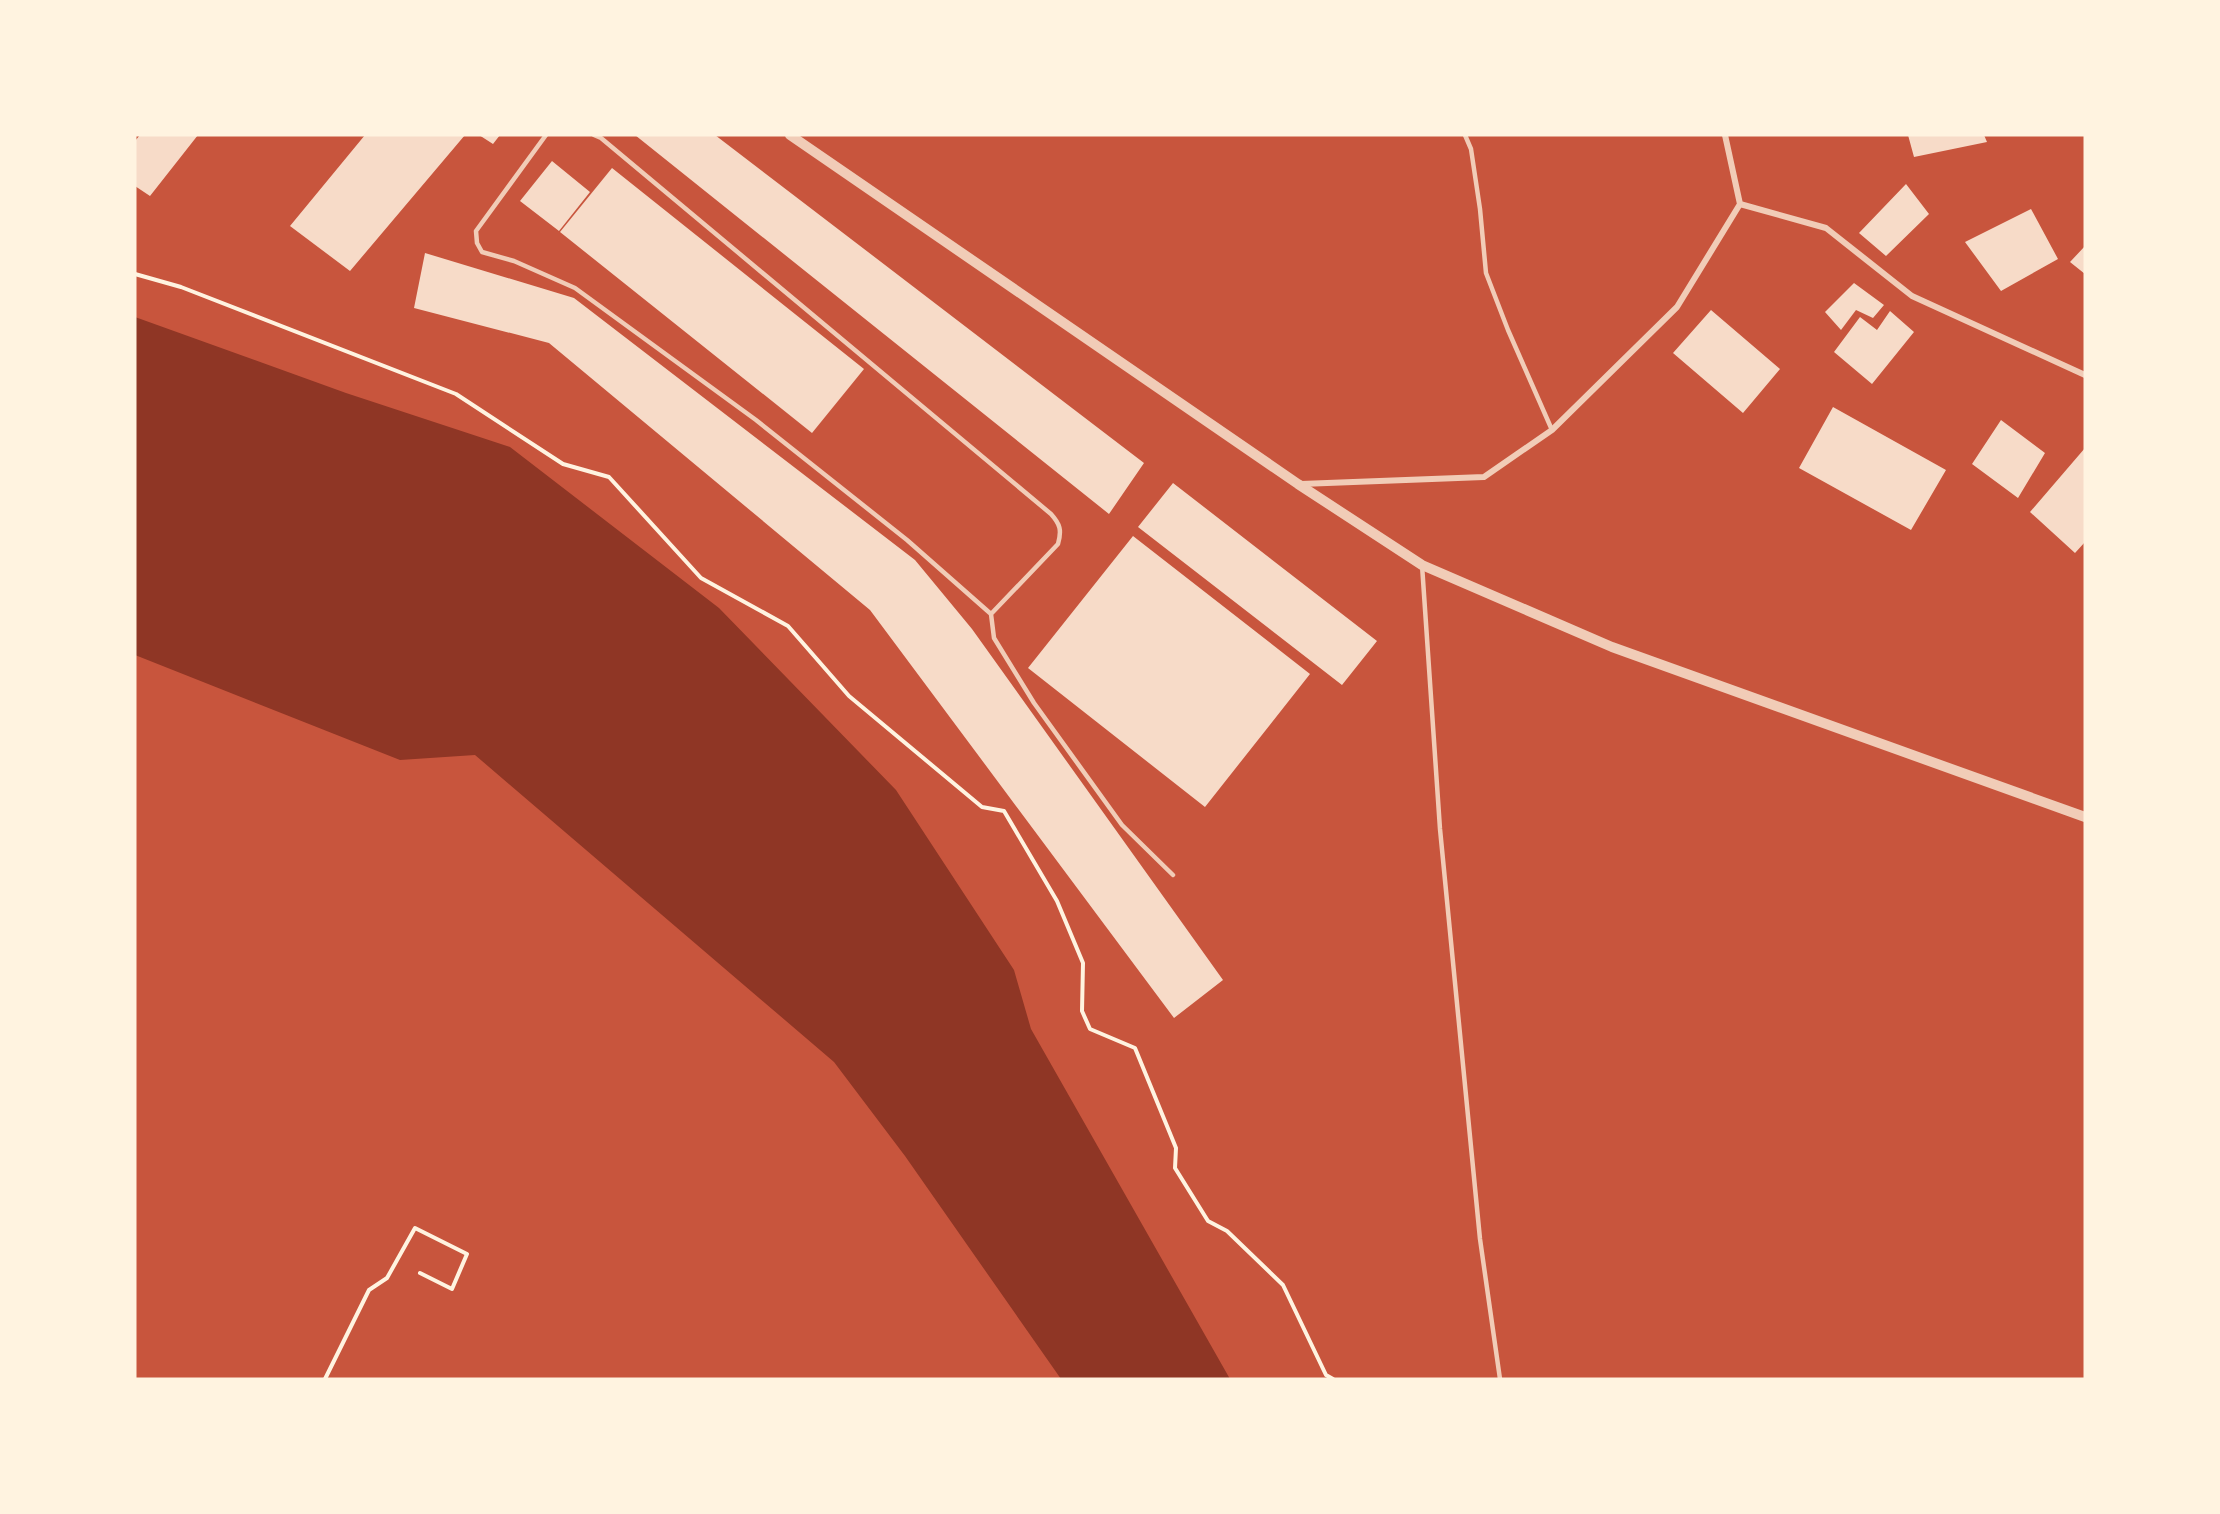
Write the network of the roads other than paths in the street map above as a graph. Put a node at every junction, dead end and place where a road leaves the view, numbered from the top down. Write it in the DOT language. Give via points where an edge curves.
graph roads {
  1 [pos="546,135"];
  2 [pos="594,135"];
  3 [pos="790,135"];
  4 [pos="1465,135"];
  5 [pos="1725,135"];
  6 [pos="1740,204"];
  7 [pos="2085,375"];
  8 [pos="1552,430"];
  9 [pos="1298,484"];
  10 [pos="1422,566"];
  11 [pos="991,614"];
  12 [pos="2085,817"];
  13 [pos="1173,875"];
  14 [pos="1500,1379"];
  1 -- 11 [label="lane" via="476,231 482,252 514,261 575,288 756,420 907,540"];
  2 -- 11 [label="lane" via="1059,522 1058,543"];
  3 -- 9 [label="street"];
  4 -- 8 [label="lane" via="1471,149 1486,273"];
  5 -- 6 [label="street"];
  6 -- 7 [label="street" via="1826,228 1912,296"];
  6 -- 8 [label="street" via="1677,307"];
  8 -- 9 [label="street" via="1484,477"];
  9 -- 10 [label="street"];
  10 -- 12 [label="street" via="1612,647"];
  10 -- 14 [label="lane" via="1440,829 1480,1239"];
  11 -- 13 [label="lane" via="994,638 1034,703 1122,825"];
}
